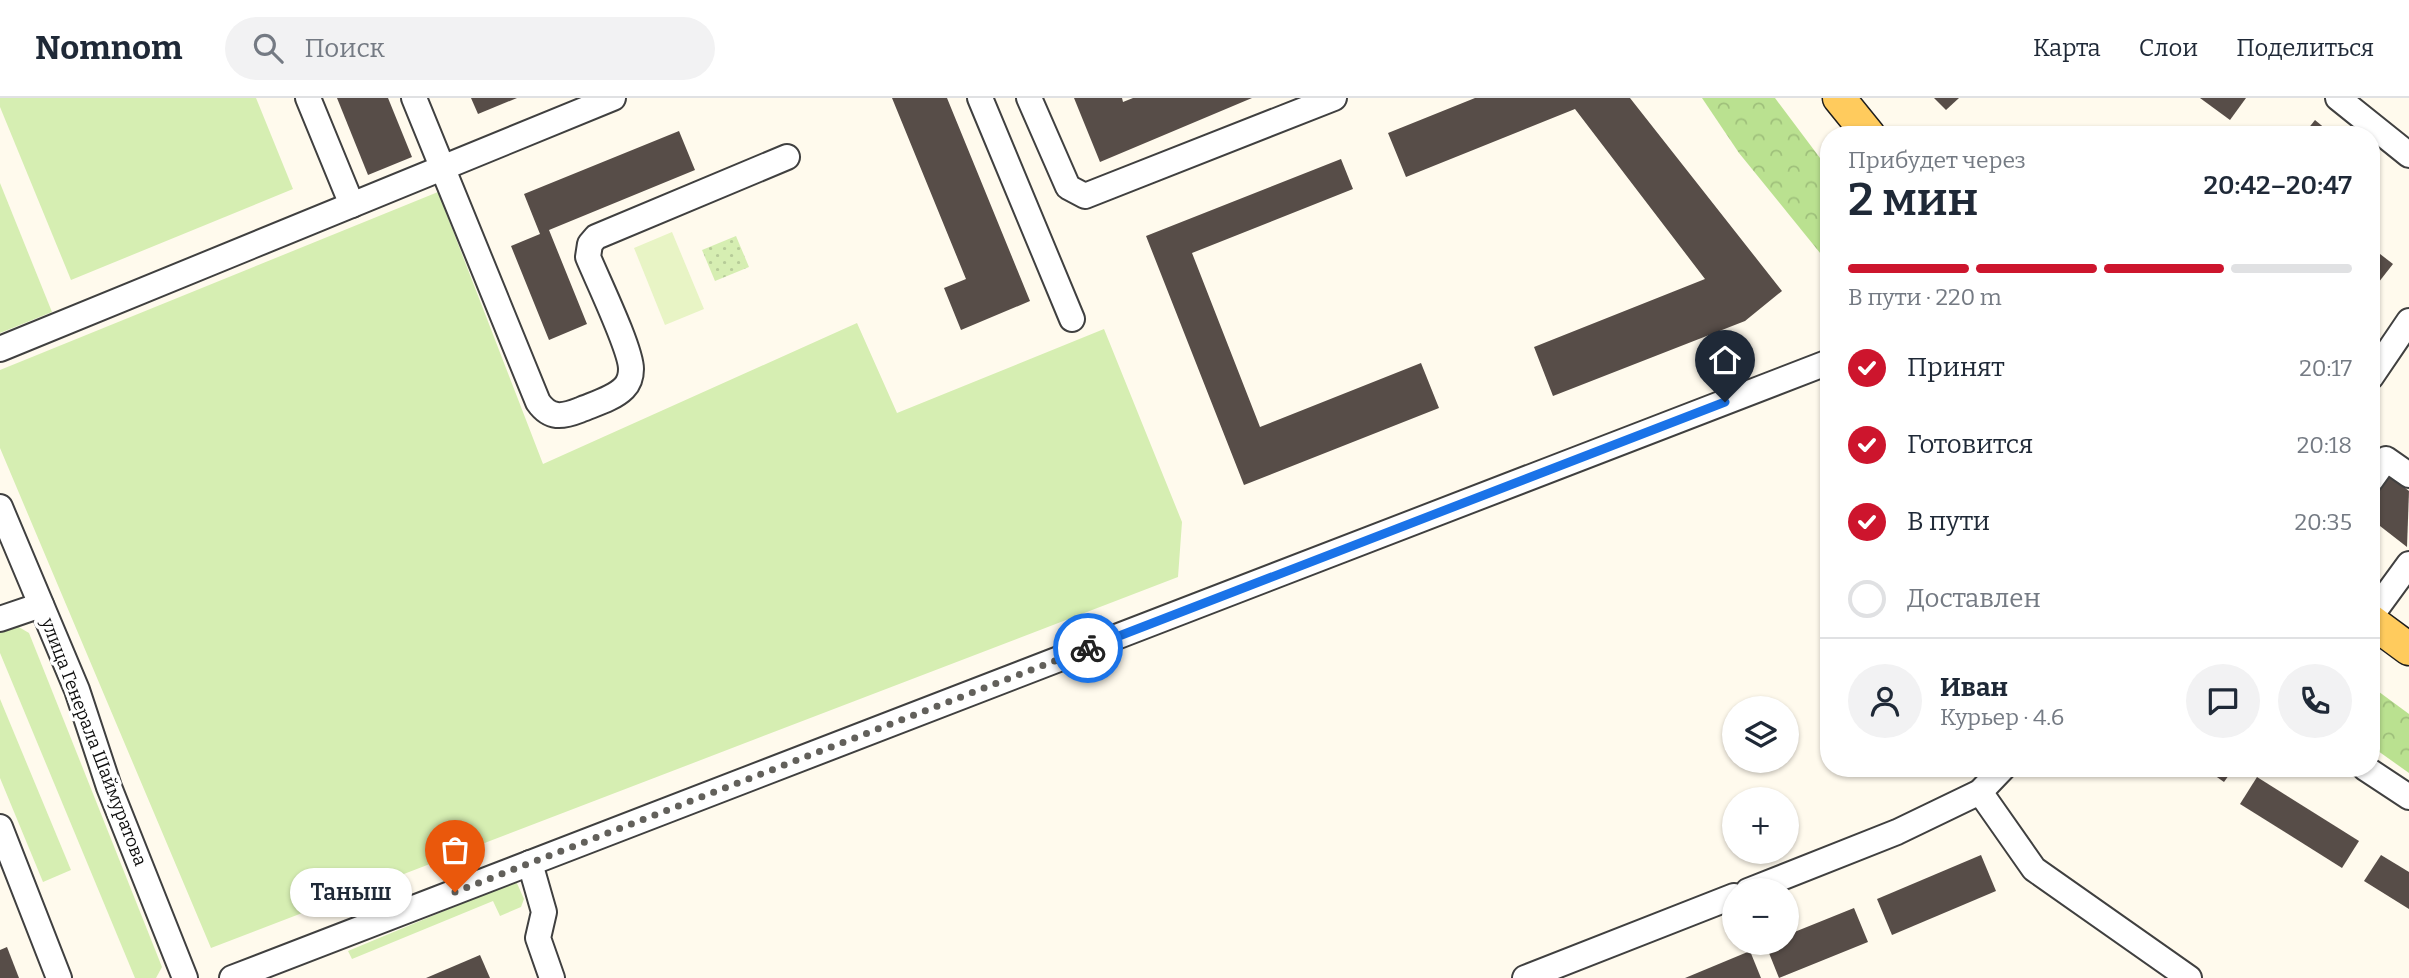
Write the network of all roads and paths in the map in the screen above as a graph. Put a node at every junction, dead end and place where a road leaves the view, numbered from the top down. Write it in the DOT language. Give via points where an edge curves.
graph roads {
  1 [pos="308,98"];
  2 [pos="414,98"];
  3 [pos="613,98"];
  4 [pos="980,98"];
  5 [pos="1029,98"];
  6 [pos="1839,98"];
  7 [pos="2338,98"];
  8 [pos="1327,99"];
  9 [pos="1862,126"];
  10 [pos="2373,126"];
  11 [pos="2380,132"];
  12 [pos="2409,155"];
  13 [pos="787,158"];
  14 [pos="442,168"];
  15 [pos="352,205"];
  16 [pos="1072,319"];
  17 [pos="2409,321"];
  18 [pos="0,349"];
  19 [pos="2380,364"];
  20 [pos="1820,365"];
  21 [pos="2380,467"];
  22 [pos="2409,475"];
  23 [pos="0,507"];
  24 [pos="2409,565"];
  25 [pos="41,605"];
  26 [pos="2380,605"];
  27 [pos="0,620"];
  28 [pos="2380,625"];
  29 [pos="2409,649"];
  30 [pos="1994,777"];
  31 [pos="2379,777"];
  32 [pos="1980,792"];
  33 [pos="2409,797"];
  34 [pos="0,827"];
  35 [pos="530,863"];
  36 [pos="1781,878"];
  37 [pos="1722,901"];
  38 [pos="59,978"];
  39 [pos="185,978"];
  40 [pos="232,978"];
  41 [pos="552,978"];
  42 [pos="1525,978"];
  43 [pos="2189,978"];
  1 -- 15 [label="street"];
  2 -- 14 [label="street"];
  3 -- 14 [label="street"];
  4 -- 16 [label="street"];
  5 -- 8 [label="street" via="1068,187 1085,196"];
  6 -- 9 [label="main road"];
  7 -- 10 [label="street"];
  11 -- 12 [label="street"];
  13 -- 14 [label="street" via="604,233 590,243 588,257 630,359 630,378 615,395 556,416 538,402"];
  14 -- 15 [label="street"];
  15 -- 18 [label="street"];
  17 -- 19 [label="street"];
  20 -- 35 [label="street"];
  21 -- 22 [label="street" via="2386,459"];
  23 -- 25 [label="street, улица Генерала Шаймуратова"];
  24 -- 26 [label="street"];
  25 -- 27 [label="street"];
  25 -- 39 [label="street, улица Генерала Шаймуратова"];
  28 -- 29 [label="main road"];
  30 -- 32 [label="street"];
  31 -- 33 [label="street"];
  32 -- 36 [label="street" via="1898,832"];
  32 -- 43 [label="street" via="2034,869"];
  34 -- 38 [label="street"];
  35 -- 40 [label="street"];
  35 -- 41 [label="street" via="544,912 538,938"];
  37 -- 42 [label="street"];
}
